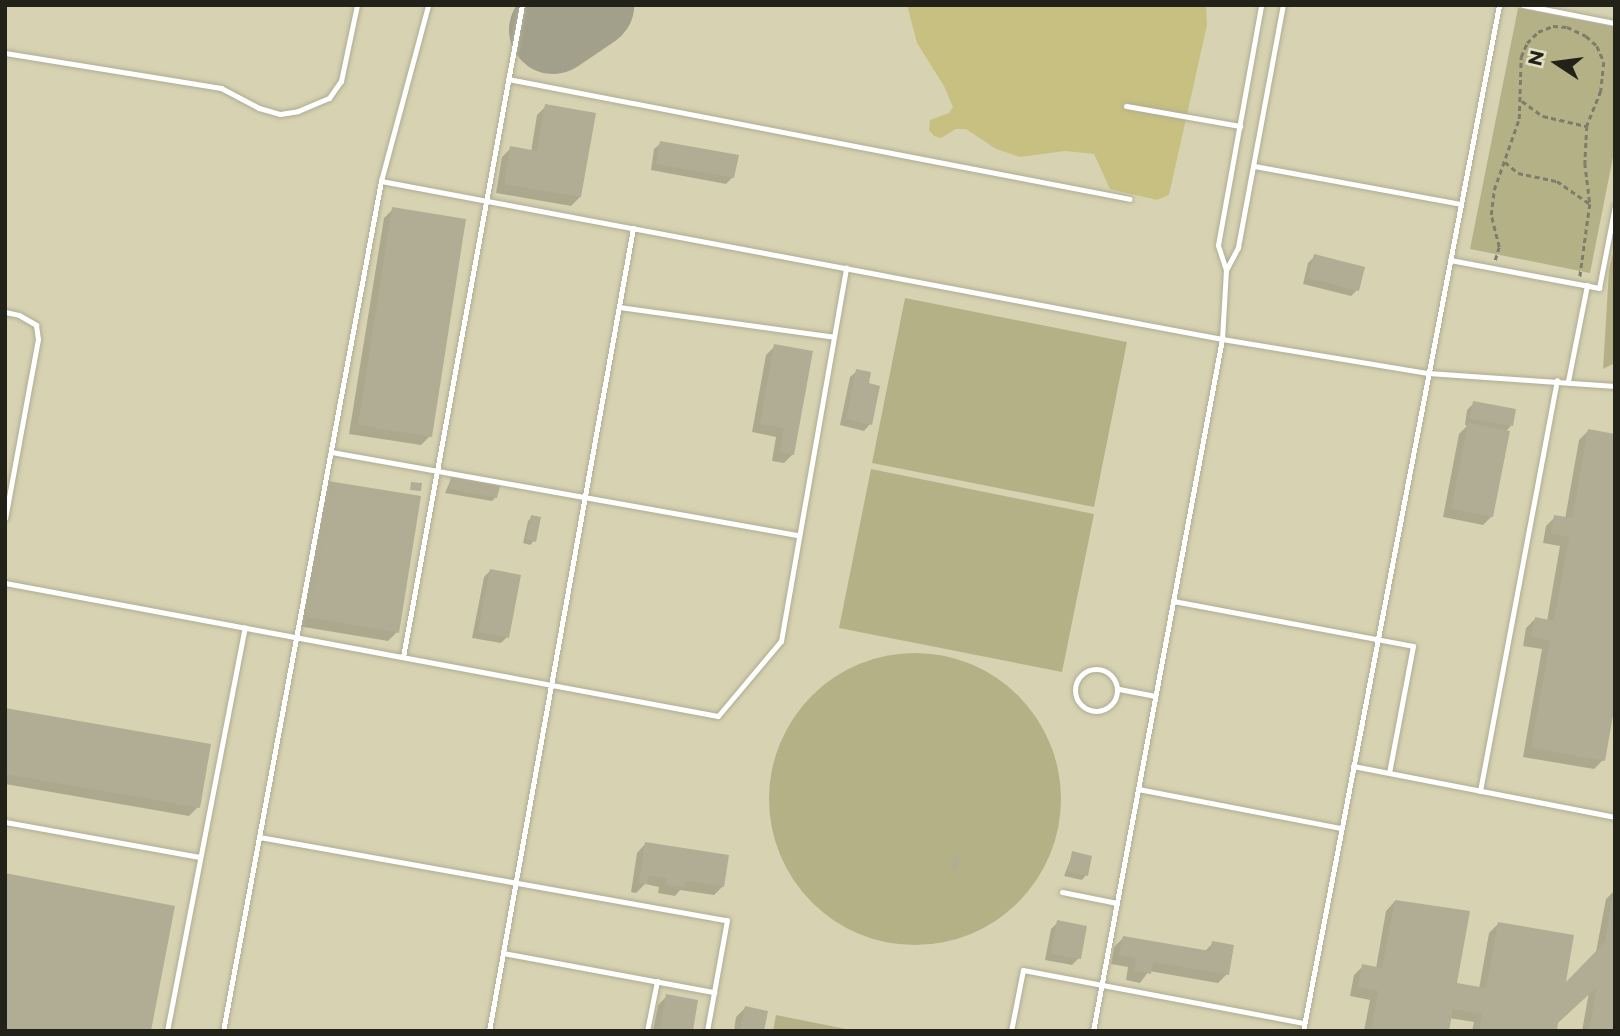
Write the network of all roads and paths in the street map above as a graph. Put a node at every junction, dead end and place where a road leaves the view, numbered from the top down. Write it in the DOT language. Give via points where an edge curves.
graph roads {
  1 [pos="357,5"];
  2 [pos="428,5"];
  3 [pos="522,5"];
  4 [pos="1262,5"];
  5 [pos="1283,5"];
  6 [pos="1499,5"];
  7 [pos="1523,5"];
  8 [pos="1615,23"];
  9 [pos="5,53"];
  10 [pos="508,79"];
  11 [pos="1522,100"];
  12 [pos="1126,106"];
  13 [pos="1240,126"];
  14 [pos="1587,127"];
  15 [pos="1505,162"];
  16 [pos="1254,166"];
  17 [pos="381,181"];
  18 [pos="1130,199"];
  19 [pos="486,201"];
  20 [pos="1461,204"];
  21 [pos="1590,204"];
  22 [pos="1615,206"];
  23 [pos="633,228"];
  24 [pos="1450,260"];
  25 [pos="1491,267"];
  26 [pos="846,268"];
  27 [pos="1226,270"];
  28 [pos="1579,284"];
  29 [pos="1587,285"];
  30 [pos="619,307"];
  31 [pos="5,312"];
  32 [pos="834,337"];
  33 [pos="1222,339"];
  34 [pos="1428,373"];
  35 [pos="1557,380"];
  36 [pos="1568,381"];
  37 [pos="1615,386"];
  38 [pos="331,452"];
  39 [pos="437,471"];
  40 [pos="585,497"];
  41 [pos="5,518"];
  42 [pos="799,535"];
  43 [pos="5,583"];
  44 [pos="1173,601"];
  45 [pos="245,627"];
  46 [pos="296,636"];
  47 [pos="1378,639"];
  48 [pos="403,657"];
  49 [pos="551,685"];
  50 [pos="1119,689"];
  51 [pos="1155,696"];
  52 [pos="1353,766"];
  53 [pos="1389,773"];
  54 [pos="1138,789"];
  55 [pos="1480,791"];
  56 [pos="1615,817"];
  57 [pos="5,822"];
  58 [pos="1341,828"];
  59 [pos="259,837"];
  60 [pos="201,857"];
  61 [pos="516,883"];
  62 [pos="1062,892"];
  63 [pos="1117,903"];
  64 [pos="503,953"];
  65 [pos="657,981"];
  66 [pos="1102,985"];
  67 [pos="714,992"];
  68 [pos="1304,1023"];
  69 [pos="167,1031"];
  70 [pos="223,1031"];
  71 [pos="489,1031"];
  72 [pos="647,1031"];
  73 [pos="707,1031"];
  74 [pos="1011,1031"];
  75 [pos="1093,1031"];
  76 [pos="1303,1031"];
  1 -- 9 [label="lane" via="341,81 329,98 289,113 259,108 221,88"];
  2 -- 17 [label="lane"];
  3 -- 10 [label="lane"];
  4 -- 13 [label="lane"];
  5 -- 16 [label="lane"];
  6 -- 20 [label="lane"];
  7 -- 8 [label="lane"];
  10 -- 18 [label="lane"];
  10 -- 19 [label="lane"];
  11 -- 14 [label="path" via="1543,116"];
  11 -- 14 [label="path" via="1521,57 1527,43 1545,29 1567,27 1597,46 1604,62 1601,91"];
  11 -- 15 [label="path"];
  12 -- 13 [label="lane"];
  13 -- 27 [label="lane" via="1218,245"];
  14 -- 21 [label="path"];
  15 -- 21 [label="path" via="1518,173 1557,181"];
  15 -- 25 [label="path" via="1494,190 1492,215 1499,247"];
  16 -- 20 [label="lane"];
  16 -- 27 [label="lane" via="1238,247"];
  17 -- 19 [label="lane"];
  17 -- 38 [label="lane"];
  19 -- 23 [label="lane"];
  19 -- 39 [label="lane"];
  20 -- 24 [label="lane"];
  21 -- 28 [label="path"];
  22 -- 29 [label="lane" via="1599,288"];
  23 -- 26 [label="lane"];
  23 -- 30 [label="lane"];
  24 -- 25 [label="lane"];
  24 -- 34 [label="lane"];
  25 -- 28 [label="lane"];
  26 -- 32 [label="lane"];
  26 -- 33 [label="lane"];
  27 -- 33 [label="lane"];
  28 -- 29 [label="lane"];
  29 -- 36 [label="lane"];
  30 -- 32 [label="lane"];
  30 -- 40 [label="lane"];
  31 -- 41 [label="lane" via="19,314 36,325 38,339"];
  32 -- 42 [label="lane"];
  33 -- 34 [label="lane"];
  33 -- 44 [label="lane"];
  34 -- 35 [label="lane"];
  34 -- 47 [label="lane"];
  35 -- 36 [label="lane"];
  35 -- 55 [label="lane"];
  36 -- 37 [label="lane"];
  38 -- 39 [label="lane"];
  38 -- 46 [label="lane"];
  39 -- 40 [label="lane"];
  39 -- 48 [label="lane"];
  40 -- 42 [label="lane"];
  40 -- 49 [label="lane"];
  42 -- 49 [label="lane" via="781,641 718,716"];
  43 -- 45 [label="lane"];
  44 -- 47 [label="lane"];
  44 -- 51 [label="lane"];
  45 -- 46 [label="lane"];
  45 -- 60 [label="lane"];
  46 -- 48 [label="lane"];
  46 -- 59 [label="lane"];
  47 -- 52 [label="lane"];
  47 -- 53 [label="lane" via="1413,646"];
  48 -- 49 [label="lane"];
  49 -- 61 [label="lane"];
  50 -- 50 [label="lane" via="1111,673 1095,667 1080,675 1074,691 1081,706 1097,712 1113,705"];
  50 -- 51 [label="lane"];
  51 -- 54 [label="lane"];
  52 -- 53 [label="lane"];
  52 -- 58 [label="lane"];
  53 -- 55 [label="lane"];
  54 -- 58 [label="lane"];
  54 -- 63 [label="lane"];
  55 -- 56 [label="lane"];
  57 -- 60 [label="lane"];
  58 -- 68 [label="lane"];
  59 -- 61 [label="lane"];
  59 -- 70 [label="lane"];
  60 -- 69 [label="lane"];
  61 -- 64 [label="lane"];
  61 -- 67 [label="lane" via="727,920"];
  62 -- 63 [label="lane"];
  63 -- 66 [label="lane"];
  64 -- 65 [label="lane"];
  64 -- 71 [label="lane"];
  65 -- 67 [label="lane"];
  65 -- 72 [label="lane"];
  66 -- 68 [label="lane"];
  66 -- 74 [label="lane" via="1023,971"];
  66 -- 75 [label="lane"];
  67 -- 73 [label="lane"];
  68 -- 76 [label="lane"];
}
